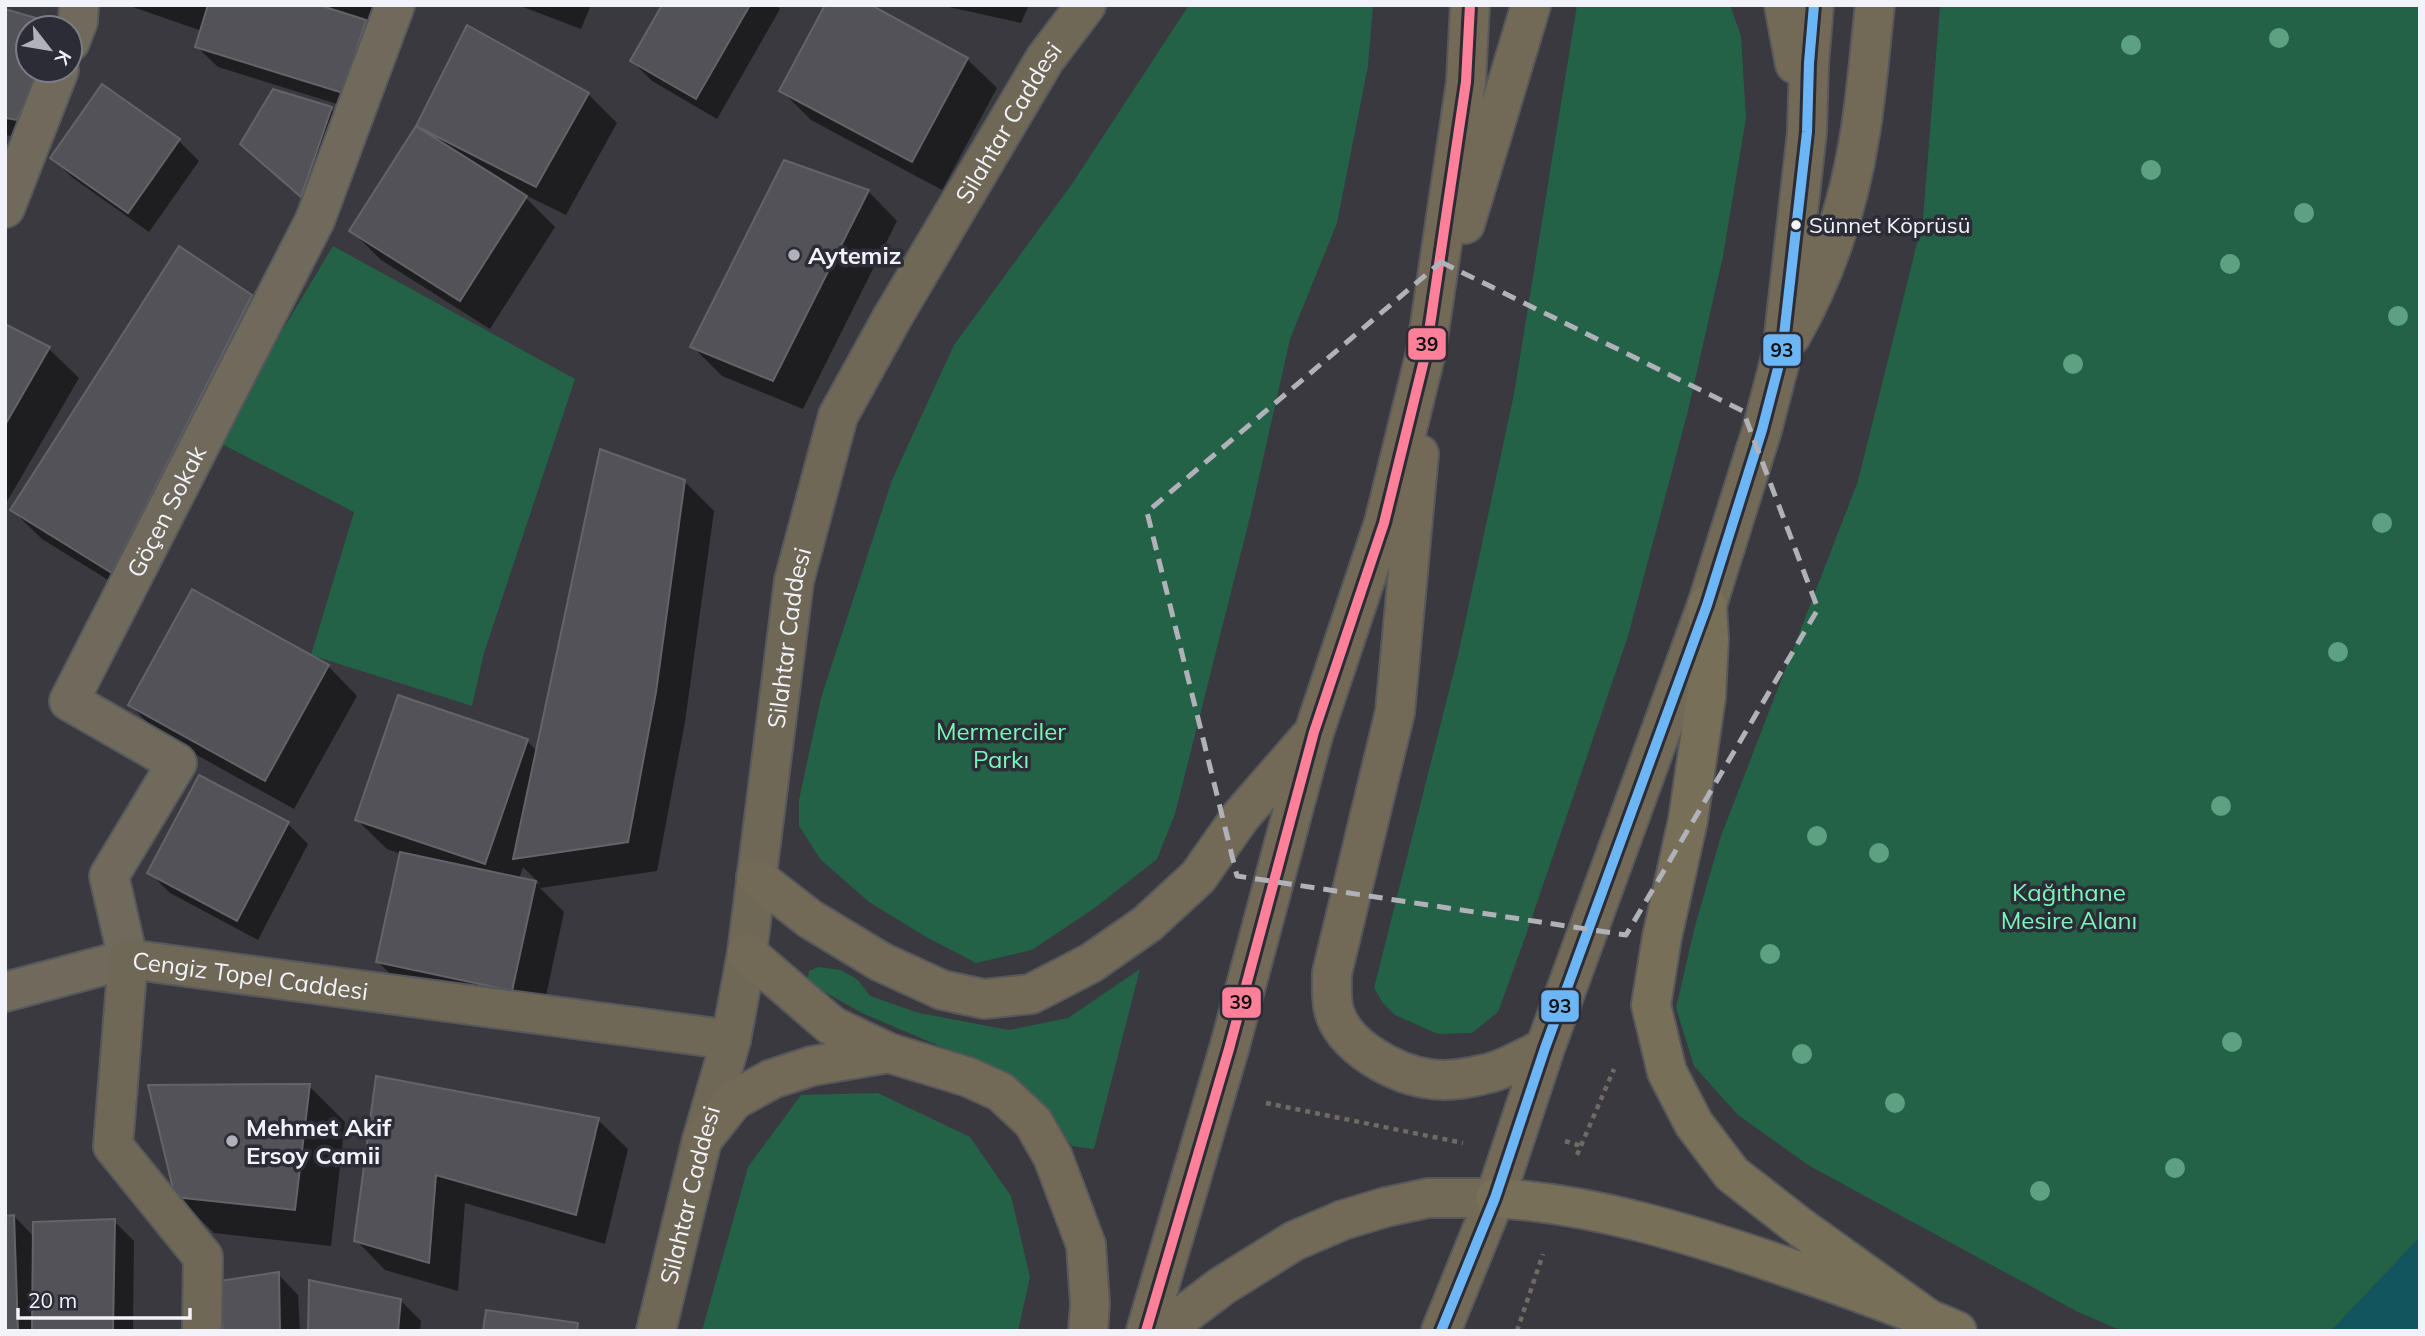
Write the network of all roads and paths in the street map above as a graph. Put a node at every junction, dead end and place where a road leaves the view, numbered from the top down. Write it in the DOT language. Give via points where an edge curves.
graph roads {
  1 [pos="394,5"];
  2 [pos="1086,5"];
  3 [pos="1470,5"];
  4 [pos="1531,5"];
  5 [pos="1784,5"];
  6 [pos="1814,5"];
  7 [pos="1875,5"];
  8 [pos="54,84"];
  9 [pos="1807,132"];
  10 [pos="5,208"];
  11 [pos="1426,352"];
  12 [pos="1782,354"];
  13 [pos="1707,604"];
  14 [pos="1314,732"];
  15 [pos="756,877"];
  16 [pos="747,953"];
  17 [pos="128,959"];
  18 [pos="5,992"];
  19 [pos="732,1040"];
  20 [pos="1545,1048"];
  21 [pos="889,1053"];
  22 [pos="1615,1066"];
  23 [pos="1255,1101"];
  24 [pos="702,1140"];
  25 [pos="1565,1141"];
  26 [pos="1468,1143"];
  27 [pos="1581,1146"];
  28 [pos="1577,1155"];
  29 [pos="1495,1198"];
  30 [pos="1544,1250"];
  31 [pos="1942,1324"];
  32 [pos="202,1331"];
  33 [pos="656,1331"];
  34 [pos="1088,1331"];
  35 [pos="1146,1331"];
  36 [pos="1168,1331"];
  37 [pos="1441,1331"];
  38 [pos="1517,1331"];
  1 -- 17 [label="street, Göçen Sokak" via="315,220 69,701 177,763 109,876"];
  2 -- 15 [label="main road, Silahtar Caddesi" via="1045,59 838,415 793,581"];
  3 -- 11 [label="main road" via="1466,82"];
  4 -- 11 [label="main road"];
  5 -- 9 [label="main road"];
  6 -- 9 [label="main road"];
  7 -- 12 [label="main road" via="1860,134 1839,228 1813,297"];
  8 -- 10 [label="street"];
  9 -- 12 [label="main road"];
  11 -- 14 [label="main road" via="1384,523"];
  11 -- 20 [label="main road" via="1395,712 1332,973 1334,1010 1345,1033 1366,1052 1391,1068 1431,1079 1488,1074"];
  12 -- 13 [label="main road"];
  13 -- 20 [label="main road"];
  13 -- 31 [label="highway" via="1707,685 1700,738 1651,1005 1663,1060 1694,1124 1732,1174 1800,1227"];
  14 -- 15 [label="main road" via="1241,816 1198,877 1147,924 1091,963 1031,994 984,999 942,990 881,962 810,919"];
  14 -- 35 [label="main road"];
  15 -- 16 [label="main road, Silahtar Caddesi"];
  16 -- 19 [label="main road, Silahtar Caddesi"];
  16 -- 21 [label="main road" via="832,1026"];
  17 -- 18 [label="street"];
  17 -- 19 [label="main road, Cengiz Topel Caddesi"];
  17 -- 32 [label="main road, Cengiz Topel Caddesi" via="113,1146 203,1257"];
  19 -- 24 [label="main road, Silahtar Caddesi"];
  20 -- 29 [label="main road"];
  21 -- 24 [label="main road" via="812,1066 772,1079 734,1100"];
  21 -- 34 [label="main road" via="1001,1092 1033,1122 1053,1157 1086,1245"];
  22 -- 27 [label="path"];
  23 -- 26 [label="path"];
  24 -- 33 [label="main road, Silahtar Caddesi"];
  25 -- 27 [label="path"];
  27 -- 28 [label="path"];
  29 -- 31 [label="highway" via="1603,1213 1703,1238"];
  29 -- 36 [label="main road" via="1428,1198 1343,1220 1294,1241 1233,1280"];
  29 -- 37 [label="main road"];
  30 -- 38 [label="path"];
}
